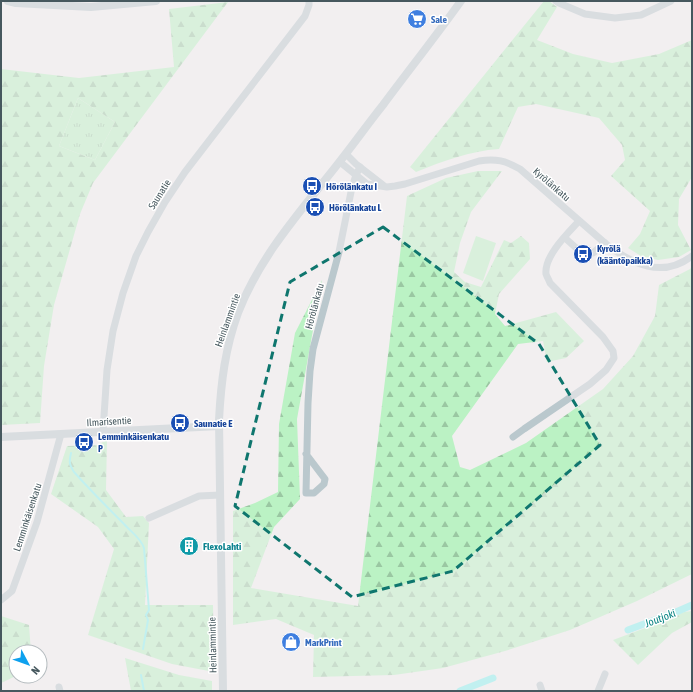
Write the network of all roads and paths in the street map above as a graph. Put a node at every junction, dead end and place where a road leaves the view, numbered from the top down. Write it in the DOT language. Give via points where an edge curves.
graph roads {
  1 [pos="8,1"];
  2 [pos="156,1"];
  3 [pos="309,1"];
  4 [pos="461,1"];
  5 [pos="556,1"];
  6 [pos="672,1"];
  7 [pos="346,154"];
  8 [pos="340,162"];
  9 [pos="360,167"];
  10 [pos="356,175"];
  11 [pos="385,186"];
  12 [pos="579,221"];
  13 [pos="565,238"];
  14 [pos="605,243"];
  15 [pos="692,256"];
  16 [pos="219,426"];
  17 [pos="103,432"];
  18 [pos="61,434"];
  19 [pos="1,437"];
  20 [pos="513,437"];
  21 [pos="306,454"];
  22 [pos="220,495"];
  23 [pos="149,518"];
  24 [pos="1,600"];
  25 [pos="605,674"];
  26 [pos="223,691"];
  27 [pos="598,691"];
  1 -- 2 [label="street" via="91,7"];
  3 -- 17 [label="street, Saunatie" via="305,16 185,172 165,202 136,256 112,331"];
  4 -- 7 [label="street, Heinlammintie"];
  5 -- 6 [label="street" via="584,14 615,18 641,15"];
  7 -- 8 [label="street, Heinlammintie"];
  7 -- 9 [label="street"];
  8 -- 10 [label="street, Kyrölänkatu"];
  8 -- 16 [label="street, Heinlammintie" via="282,235 264,262 238,313 226,355"];
  9 -- 10 [label="street, Hörölänkatu"];
  9 -- 11 [label="street"];
  10 -- 11 [label="street, Kyrölänkatu" via="367,184"];
  10 -- 21 [label="street, Hörölänkatu" via="313,349"];
  11 -- 12 [label="street, Kyrölänkatu" via="405,184 479,161 501,161 520,169"];
  12 -- 13 [label="street"];
  12 -- 14 [label="street, Kyrölänkatu"];
  13 -- 14 [label="street" via="583,254 593,253"];
  13 -- 20 [label="street" via="552,253 546,274 550,283 604,337 613,351 614,358 606,370 590,384"];
  14 -- 15 [label="street, Kyrölänkatu" via="630,260 651,267 667,268"];
  16 -- 17 [label="street, Ilmarisentie"];
  16 -- 22 [label="street, Heinlammintie"];
  17 -- 18 [label="street, Ilmarisentie"];
  18 -- 19 [label="street, Ilmarisentie"];
  18 -- 24 [label="street, Lemminkäisenkatu" via="37,522 12,591"];
  21 -- 21 [label="street, Hörölänkatu" via="306,493 314,493 324,484 325,479"];
  22 -- 23 [label="street" via="199,496"];
  22 -- 26 [label="street, Heinlammintie"];
  25 -- 27 [label="street"];
}
